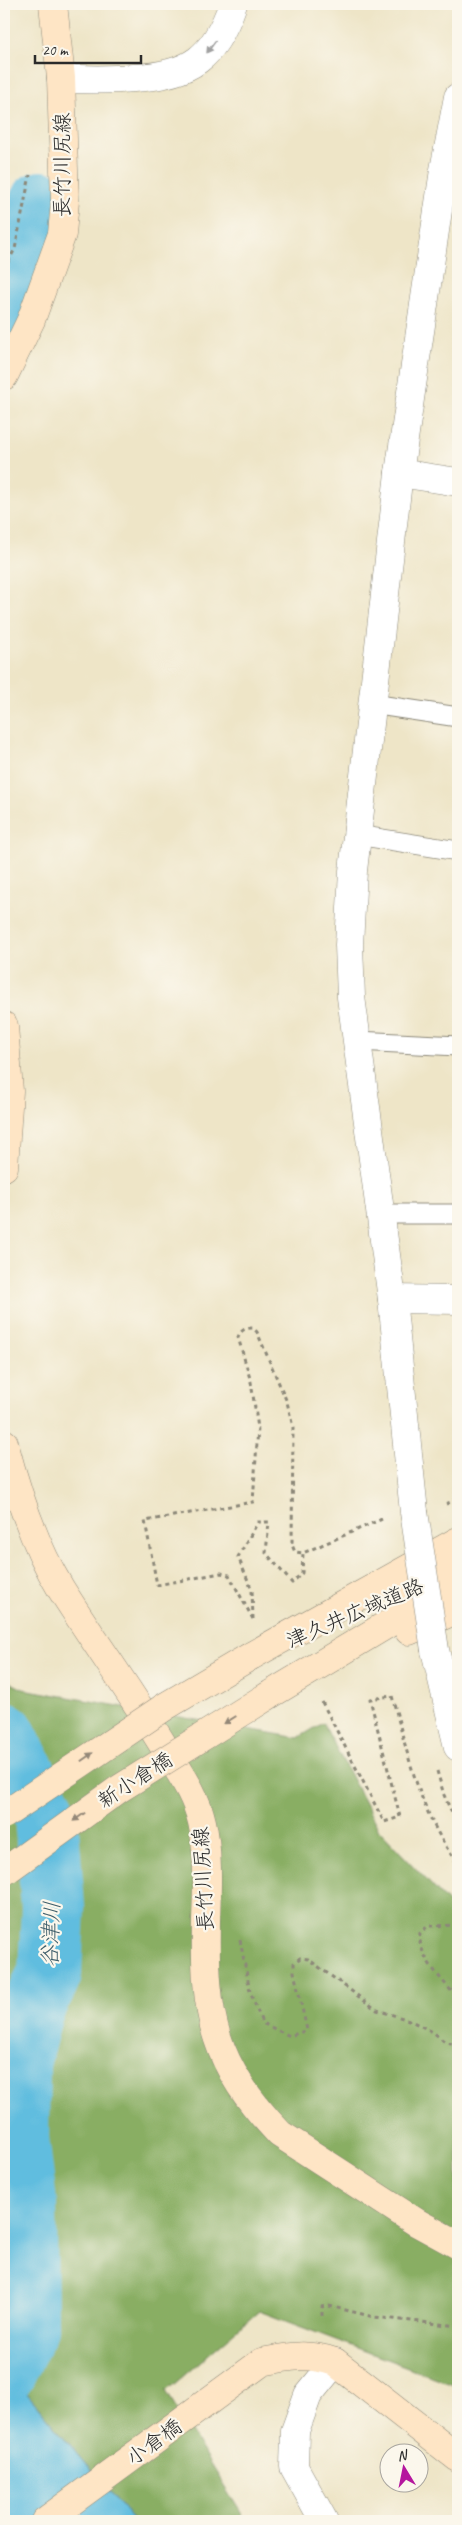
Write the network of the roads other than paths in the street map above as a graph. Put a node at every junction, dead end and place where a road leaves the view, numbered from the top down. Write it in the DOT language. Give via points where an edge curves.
graph roads {
  1 [pos="54,4"];
  2 [pos="233,4"];
  3 [pos="61,78"];
  4 [pos="458,97"];
  5 [pos="4,376"];
  6 [pos="399,473"];
  7 [pos="458,482"];
  8 [pos="372,704"];
  9 [pos="458,718"];
  10 [pos="357,835"];
  11 [pos="458,851"];
  12 [pos="4,1026"];
  13 [pos="357,1041"];
  14 [pos="458,1046"];
  15 [pos="6,1091"];
  16 [pos="4,1168"];
  17 [pos="380,1214"];
  18 [pos="458,1214"];
  19 [pos="392,1299"];
  20 [pos="458,1300"];
  21 [pos="4,1443"];
  22 [pos="458,1541"];
  23 [pos="458,1569"];
  24 [pos="458,1582"];
  25 [pos="458,1609"];
  26 [pos="252,1656"];
  27 [pos="271,1694"];
  28 [pos="458,1747"];
  29 [pos="4,1815"];
  30 [pos="4,1872"];
  31 [pos="458,2245"];
  32 [pos="335,2362"];
  33 [pos="458,2458"];
  34 [pos="45,2521"];
  35 [pos="324,2521"];
  1 -- 3 [label="main road, 長竹川尻線"];
  2 -- 3 [label="street, one-way" via="226,25 217,38 188,68 162,77 95,81"];
  3 -- 5 [label="main road, 長竹川尻線" via="65,201 62,234 31,320"];
  4 -- 6 [label="street" via="444,170"];
  6 -- 7 [label="street"];
  6 -- 8 [label="street"];
  8 -- 9 [label="lane"];
  8 -- 10 [label="street"];
  10 -- 11 [label="lane"];
  10 -- 13 [label="street" via="349,945"];
  12 -- 15 [label="main road"];
  13 -- 14 [label="lane"];
  13 -- 17 [label="street"];
  15 -- 16 [label="main road"];
  17 -- 18 [label="lane"];
  17 -- 19 [label="street"];
  19 -- 20 [label="street"];
  19 -- 28 [label="street, bridge" via="414,1512 435,1650"];
  21 -- 31 [label="main road, 長竹川尻線" via="13,1479 33,1531 60,1588 106,1654 192,1792 202,1822 205,1846 206,1981 210,2014 220,2050 234,2077 280,2134 416,2222"];
  22 -- 26 [label="main road"];
  23 -- 26 [label="main road, 津久井広域道路"];
  24 -- 27 [label="main road, 津久井広域道路"];
  25 -- 27 [label="main road"];
  29 -- 26 [label="main road, one-way, bridge" via="149,1716"];
  27 -- 30 [label="main road, 新小倉橋, one-way, bridge" via="119,1789"];
  32 -- 33 [label="main road"];
  32 -- 34 [label="main road, 小倉橋" via="314,2356 291,2356 262,2362"];
  32 -- 35 [label="street" via="308,2395 295,2431 294,2467"];
}
